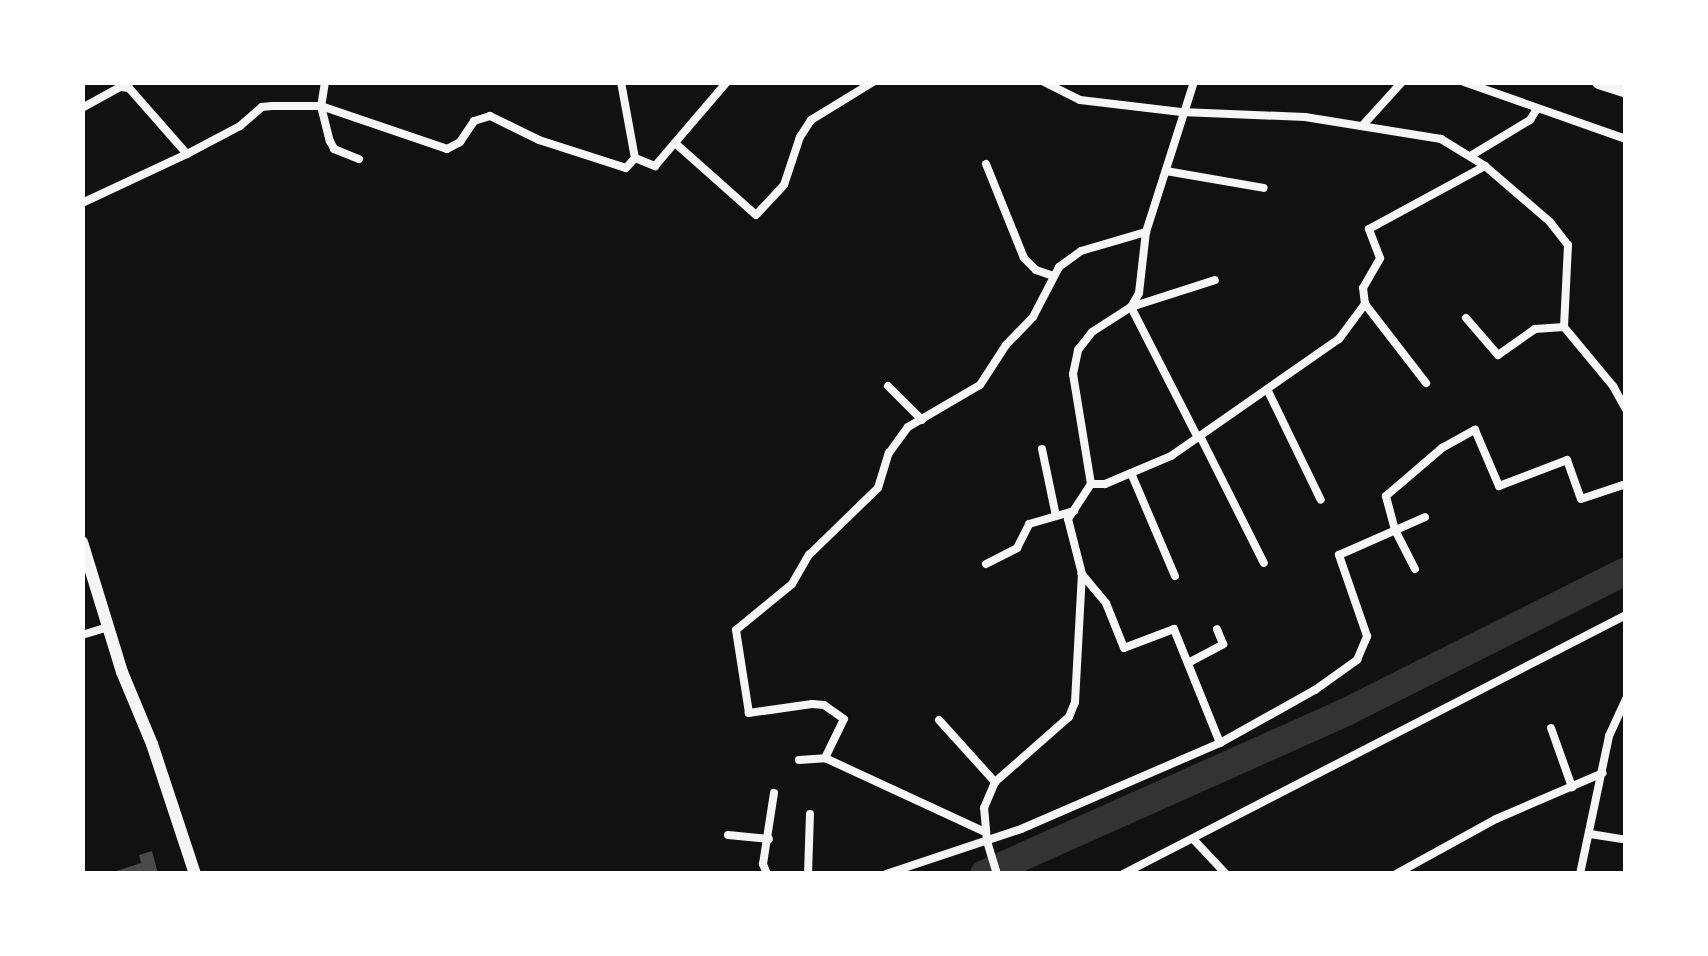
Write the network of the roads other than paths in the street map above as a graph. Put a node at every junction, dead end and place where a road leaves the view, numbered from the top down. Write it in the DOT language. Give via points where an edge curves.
graph roads {
  1 [pos="325,82"];
  2 [pos="620,82"];
  3 [pos="727,82"];
  4 [pos="873,82"];
  5 [pos="1044,82"];
  6 [pos="1194,82"];
  7 [pos="1402,82"];
  8 [pos="1464,82"];
  9 [pos="1600,82"];
  10 [pos="1626,91"];
  11 [pos="321,106"];
  12 [pos="82,108"];
  13 [pos="1538,109"];
  14 [pos="1181,112"];
  15 [pos="1364,124"];
  16 [pos="1626,139"];
  17 [pos="675,143"];
  18 [pos="187,154"];
  19 [pos="1472,155"];
  20 [pos="359,158"];
  21 [pos="635,158"];
  22 [pos="986,164"];
  23 [pos="1485,166"];
  24 [pos="1166,171"];
  25 [pos="1264,188"];
  26 [pos="82,204"];
  27 [pos="1146,232"];
  28 [pos="1053,276"];
  29 [pos="1215,280"];
  30 [pos="1366,304"];
  31 [pos="1131,308"];
  32 [pos="1466,318"];
  33 [pos="1564,327"];
  34 [pos="1426,383"];
  35 [pos="888,386"];
  36 [pos="1267,389"];
  37 [pos="1626,409"];
  38 [pos="922,420"];
  39 [pos="1199,437"];
  40 [pos="1042,450"];
  41 [pos="1131,473"];
  42 [pos="1091,484"];
  43 [pos="1626,484"];
  44 [pos="1321,500"];
  45 [pos="1074,511"];
  46 [pos="1056,516"];
  47 [pos="1425,517"];
  48 [pos="1395,530"];
  49 [pos="82,542"];
  50 [pos="1264,563"];
  51 [pos="986,564"];
  52 [pos="1414,569"];
  53 [pos="1082,574"];
  54 [pos="1175,576"];
  55 [pos="1626,615"];
  56 [pos="108,626"];
  57 [pos="1217,629"];
  58 [pos="82,635"];
  59 [pos="1188,664"];
  60 [pos="1626,698"];
  61 [pos="939,720"];
  62 [pos="1550,728"];
  63 [pos="1220,743"];
  64 [pos="825,758"];
  65 [pos="799,760"];
  66 [pos="1603,773"];
  67 [pos="996,782"];
  68 [pos="1572,787"];
  69 [pos="774,793"];
  70 [pos="810,814"];
  71 [pos="1590,834"];
  72 [pos="728,835"];
  73 [pos="769,839"];
  74 [pos="988,840"];
  75 [pos="1194,840"];
  76 [pos="1626,840"];
  77 [pos="1145,869"];
  78 [pos="195,874"];
  79 [pos="767,874"];
  80 [pos="808,874"];
  81 [pos="886,874"];
  82 [pos="998,874"];
  83 [pos="1123,874"];
  84 [pos="1226,874"];
  85 [pos="1396,874"];
  86 [pos="1580,874"];
  1 -- 11 [label="street"];
  2 -- 21 [label="street"];
  3 -- 17 [label="street"];
  4 -- 17 [label="street" via="811,120 784,185 756,215"];
  5 -- 14 [label="street" via="1080,100"];
  6 -- 14 [label="street"];
  7 -- 15 [label="street"];
  8 -- 13 [label="street"];
  9 -- 10 [label="highway"];
  11 -- 18 [label="street" via="262,107"];
  11 -- 20 [label="street" via="334,149"];
  11 -- 21 [label="street" via="447,149 474,121 490,116 626,168"];
  12 -- 18 [label="street" via="120,86 129,88"];
  13 -- 16 [label="street"];
  13 -- 19 [label="street"];
  14 -- 15 [label="street"];
  14 -- 24 [label="street"];
  15 -- 19 [label="street" via="1441,139"];
  17 -- 21 [label="street" via="654,166"];
  18 -- 26 [label="street"];
  19 -- 23 [label="street"];
  22 -- 28 [label="street" via="1024,258"];
  23 -- 30 [label="street" via="1369,229 1380,258 1363,288"];
  23 -- 33 [label="street" via="1568,246"];
  24 -- 25 [label="street"];
  24 -- 27 [label="street"];
  27 -- 28 [label="street" via="1081,251"];
  27 -- 31 [label="street"];
  28 -- 38 [label="street" via="980,385"];
  29 -- 31 [label="street"];
  30 -- 34 [label="street"];
  30 -- 36 [label="street" via="1339,339"];
  31 -- 39 [label="street"];
  31 -- 42 [label="street" via="1092,332 1072,374"];
  32 -- 33 [label="street" via="1498,355 1535,329"];
  33 -- 37 [label="street"];
  35 -- 38 [label="street"];
  36 -- 39 [label="street"];
  36 -- 44 [label="street"];
  38 -- 64 [label="street" via="898,440 862,508 810,556 792,584 736,630 749,714 812,704 844,719"];
  39 -- 41 [label="street"];
  39 -- 50 [label="street"];
  40 -- 46 [label="street"];
  41 -- 42 [label="street"];
  41 -- 54 [label="street"];
  42 -- 45 [label="street"];
  43 -- 48 [label="street" via="1582,500 1567,460 1499,486 1475,430 1442,448 1386,496"];
  45 -- 46 [label="street"];
  45 -- 53 [label="street" via="1068,520"];
  46 -- 51 [label="street" via="1029,524 1017,548"];
  47 -- 48 [label="street"];
  48 -- 52 [label="street"];
  48 -- 63 [label="street" via="1339,555 1367,636 1357,660"];
  49 -- 56 [label="main road"];
  53 -- 59 [label="street" via="1106,603 1124,648 1174,629"];
  53 -- 67 [label="street" via="1069,717"];
  55 -- 75 [label="street"];
  56 -- 58 [label="street"];
  56 -- 78 [label="main road"];
  57 -- 59 [label="street" via="1223,644"];
  59 -- 63 [label="street"];
  60 -- 66 [label="street" via="1609,736"];
  61 -- 67 [label="street"];
  62 -- 68 [label="street"];
  63 -- 74 [label="street"];
  64 -- 65 [label="street"];
  64 -- 74 [label="street"];
  66 -- 68 [label="street"];
  66 -- 71 [label="street"];
  67 -- 74 [label="street" via="984,808"];
  68 -- 85 [label="street"];
  69 -- 73 [label="street"];
  70 -- 80 [label="street"];
  71 -- 76 [label="street"];
  71 -- 86 [label="street"];
  72 -- 73 [label="street"];
  73 -- 79 [label="street"];
  74 -- 81 [label="street"];
  74 -- 82 [label="street"];
  75 -- 77 [label="street"];
  75 -- 84 [label="street"];
  77 -- 83 [label="street"];
}
